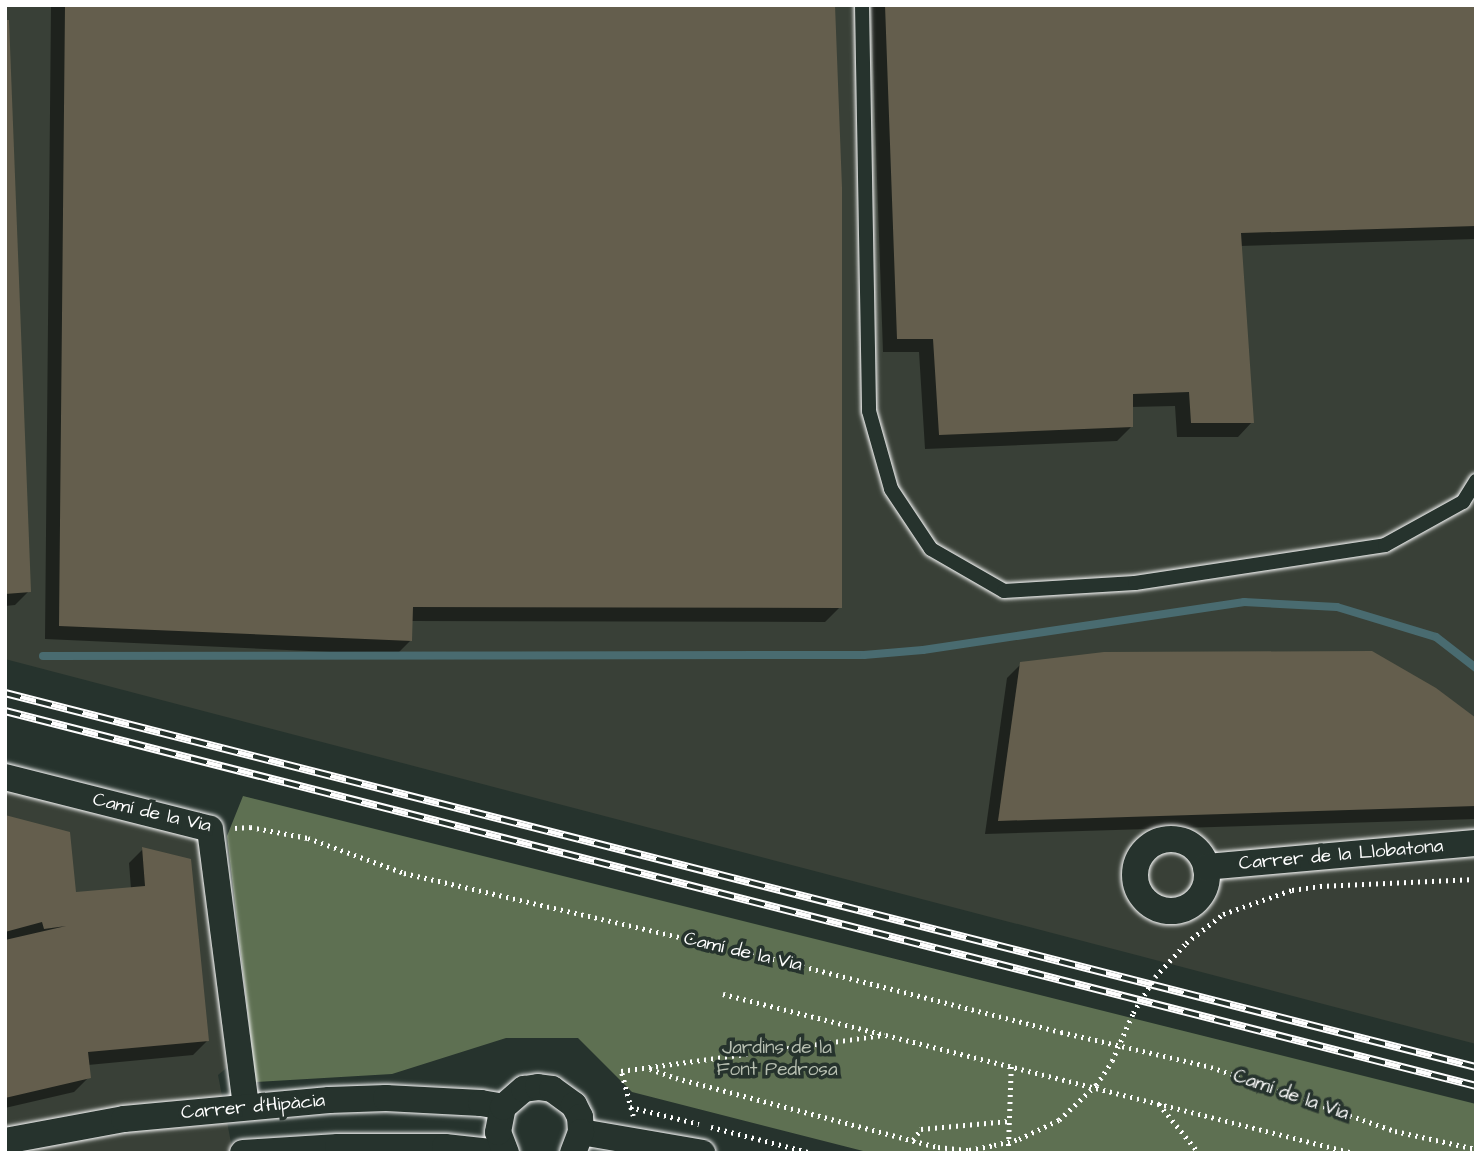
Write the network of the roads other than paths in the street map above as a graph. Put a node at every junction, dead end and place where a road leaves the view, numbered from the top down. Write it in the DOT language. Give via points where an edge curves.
graph roads {
  1 [pos="862,5"];
  2 [pos="1476,481"];
  3 [pos="5,777"];
  4 [pos="1476,843"];
  5 [pos="1206,867"];
  6 [pos="246,1106"];
  7 [pos="503,1107"];
  8 [pos="5,1141"];
  9 [pos="577,1142"];
  10 [pos="243,1153"];
  11 [pos="500,1153"];
  12 [pos="506,1153"];
  13 [pos="702,1153"];
  1 -- 2 [label="lane" via="869,411 891,489 931,549 1004,591 1135,583 1385,545 1462,502"];
  3 -- 6 [label="street, Camí de la Via" via="210,829"];
  4 -- 5 [label="street, Carrer de la Llobatona"];
  6 -- 7 [label="street, Carrer d'Hipàcia" via="386,1098"];
  6 -- 8 [label="street, Carrer d'Hipàcia" via="124,1119"];
  7 -- 9 [label="street" via="524,1089 551,1089 573,1105 580,1117"];
  7 -- 12 [label="street" via="498,1132"];
  9 -- 13 [label="street"];
  10 -- 11 [label="street" via="338,1147 445,1147"];
}
